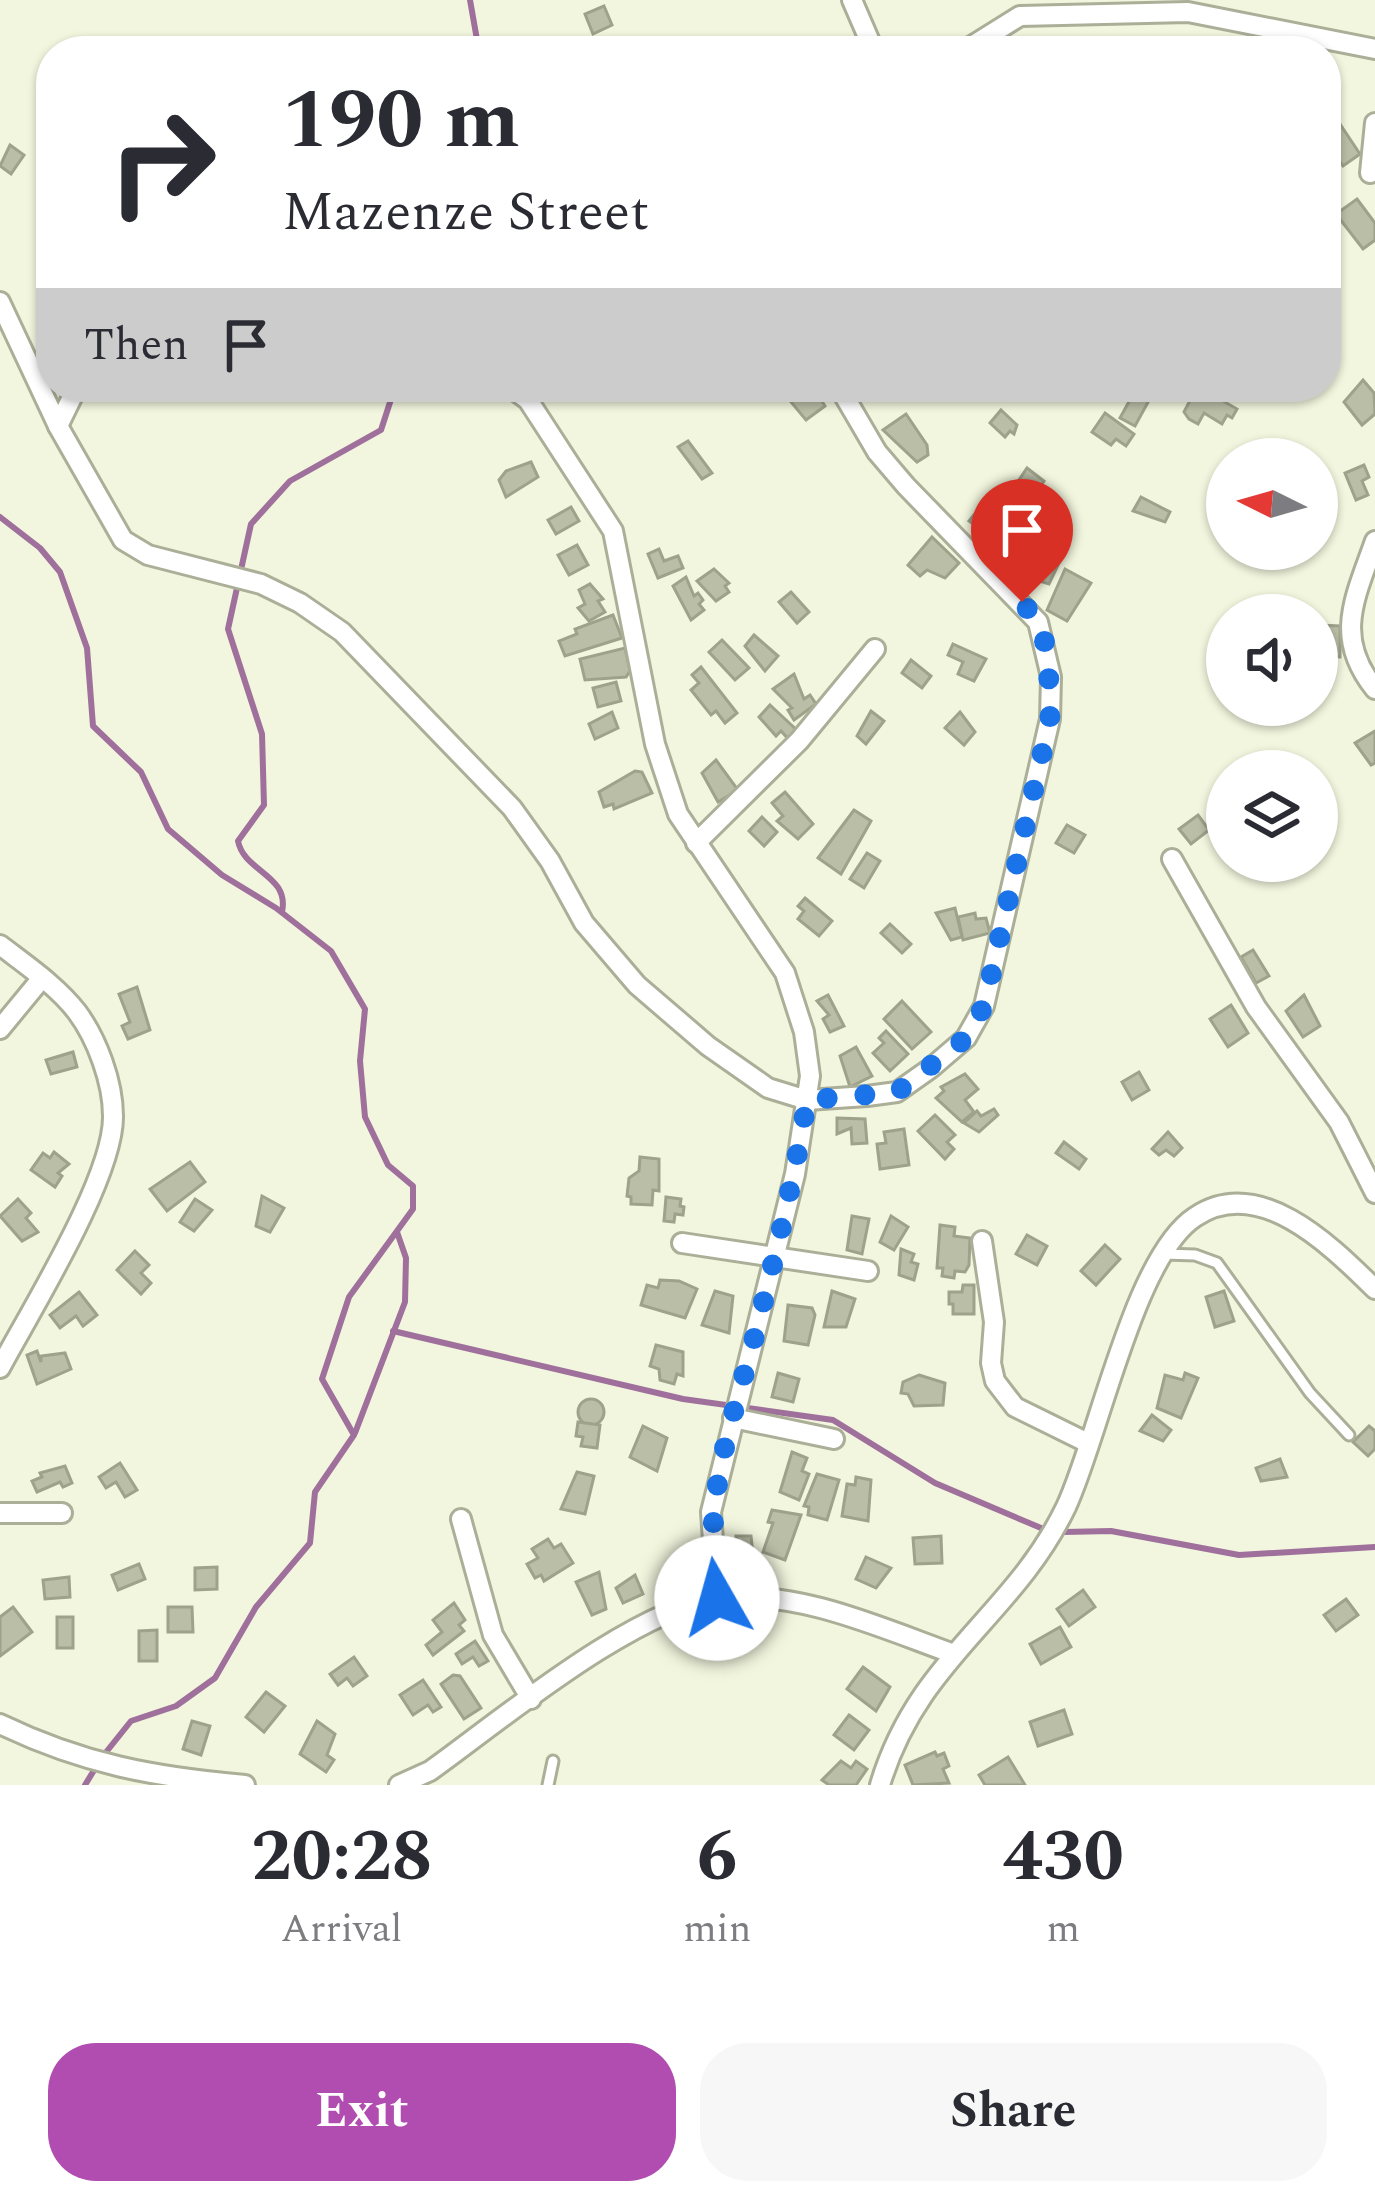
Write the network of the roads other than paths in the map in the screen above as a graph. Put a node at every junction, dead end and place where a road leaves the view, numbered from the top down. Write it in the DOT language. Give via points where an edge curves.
graph roads {
  1 [pos="852,0"];
  2 [pos="1186,6"];
  3 [pos="1017,8"];
  4 [pos="868,36"];
  5 [pos="982,36"];
  6 [pos="1318,36"];
  7 [pos="1341,41"];
  8 [pos="1375,49"];
  9 [pos="1375,123"];
  10 [pos="1370,173"];
  11 [pos="0,302"];
  12 [pos="36,379"];
  13 [pos="47,402"];
  14 [pos="70,402"];
  15 [pos="529,402"];
  16 [pos="848,402"];
  17 [pos="58,426"];
  18 [pos="1375,542"];
  19 [pos="875,649"];
  20 [pos="1375,689"];
  21 [pos="696,842"];
  22 [pos="1172,859"];
  23 [pos="0,945"];
  24 [pos="42,978"];
  25 [pos="0,1029"];
  26 [pos="807,1100"];
  27 [pos="1375,1193"];
  28 [pos="982,1241"];
  29 [pos="682,1243"];
  30 [pos="1165,1254"];
  31 [pos="776,1256"];
  32 [pos="868,1271"];
  33 [pos="1375,1289"];
  34 [pos="0,1368"];
  35 [pos="733,1418"];
  36 [pos="1349,1435"];
  37 [pos="834,1438"];
  38 [pos="1088,1443"];
  39 [pos="0,1513"];
  40 [pos="62,1513"];
  41 [pos="460,1519"];
  42 [pos="717,1598"];
  43 [pos="951,1653"];
  44 [pos="530,1699"];
  45 [pos="0,1724"];
  46 [pos="553,1761"];
  47 [pos="234,1785"];
  48 [pos="245,1785"];
  49 [pos="399,1785"];
  50 [pos="548,1785"];
  51 [pos="880,1785"];
  1 -- 4 [label="street"];
  2 -- 3 [label="street"];
  2 -- 6 [label="street"];
  3 -- 5 [label="street"];
  7 -- 8 [label="street"];
  9 -- 10 [label="street"];
  11 -- 12 [label="street"];
  13 -- 17 [label="street"];
  14 -- 17 [label="street"];
  15 -- 21 [label="street" via="613,531 655,744"];
  16 -- 26 [label="street" via="906,486 1038,622 1050,664 1050,719 984,1006 966,1038 897,1092"];
  17 -- 26 [label="street" via="123,540 148,555 260,584 342,632 512,808 584,923 637,985 768,1088"];
  18 -- 20 [label="street" via="1349,638"];
  19 -- 21 [label="street" via="799,741"];
  21 -- 26 [label="street" via="785,973 804,1031"];
  22 -- 27 [label="street" via="1256,1007 1340,1122"];
  23 -- 24 [label="street"];
  24 -- 25 [label="street"];
  24 -- 34 [label="street" via="77,1012 103,1060 114,1118 74,1231"];
  26 -- 31 [label="street"];
  28 -- 38 [label="street" via="995,1381 1015,1406"];
  29 -- 31 [label="street"];
  30 -- 33 [label="street" via="1195,1216 1226,1205 1260,1208 1324,1240"];
  30 -- 36 [label="lane" via="1217,1263"];
  30 -- 38 [label="street"];
  31 -- 32 [label="street"];
  31 -- 35 [label="street"];
  35 -- 37 [label="street"];
  35 -- 42 [label="street" via="711,1512"];
  38 -- 43 [label="street" via="1040,1555"];
  39 -- 40 [label="street"];
  41 -- 44 [label="street" via="493,1636"];
  42 -- 43 [label="street" via="836,1612"];
  42 -- 44 [label="street" via="639,1627"];
  43 -- 51 [label="street" via="908,1715"];
  44 -- 49 [label="street" via="430,1772"];
  45 -- 47 [label="street" via="59,1753 116,1768"];
  46 -- 50 [label="lane"];
  47 -- 48 [label="street"];
}
